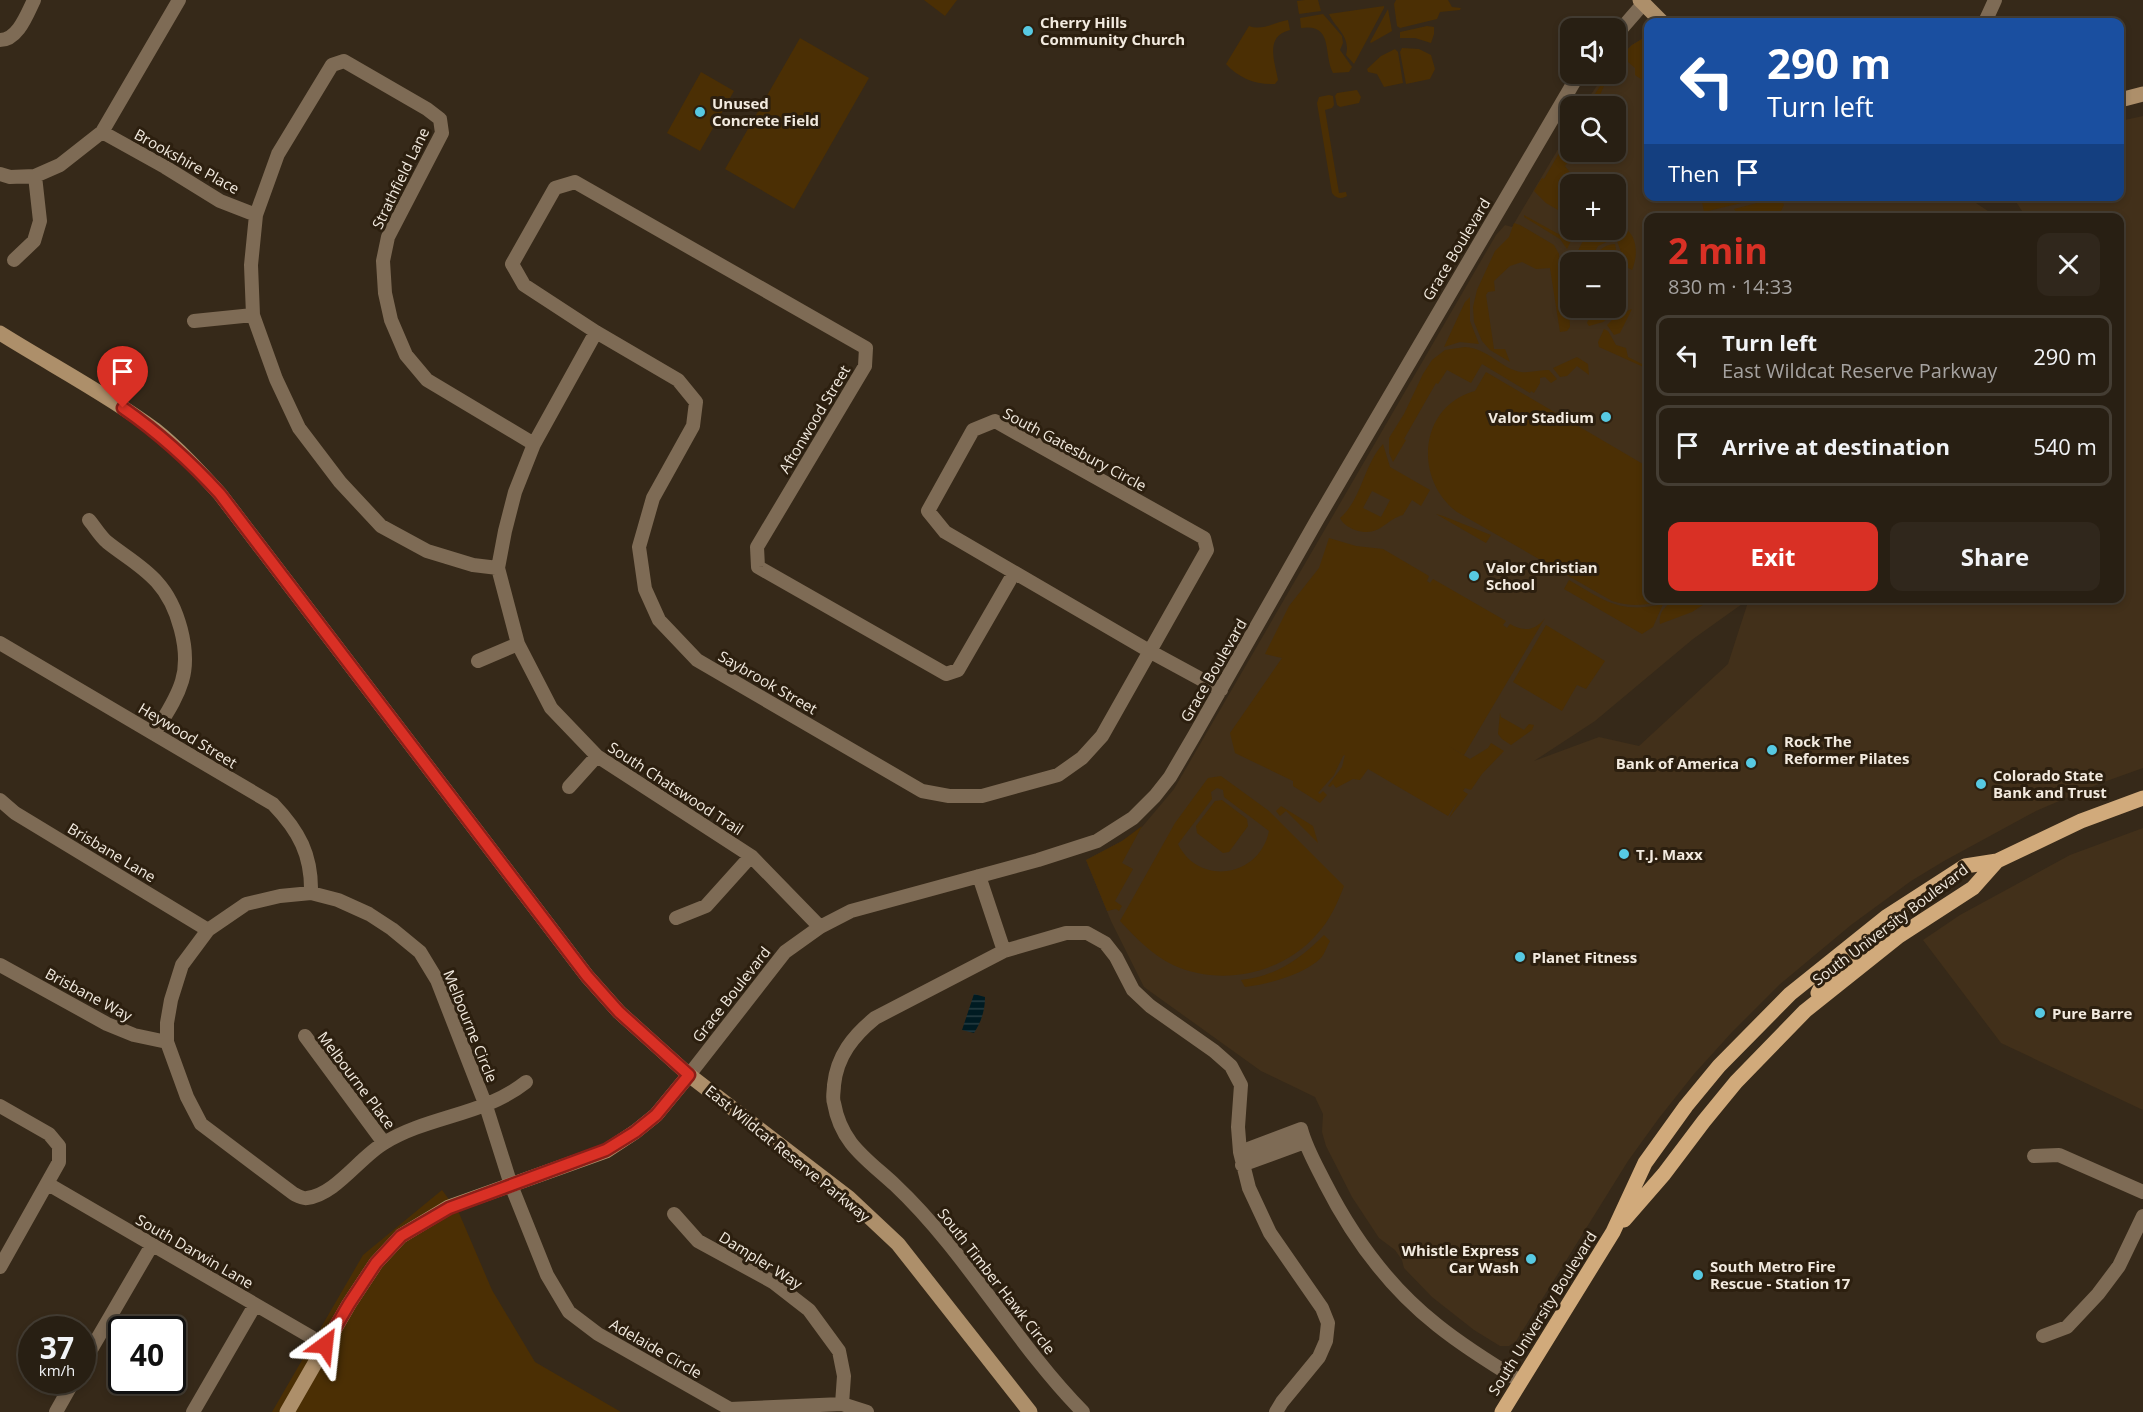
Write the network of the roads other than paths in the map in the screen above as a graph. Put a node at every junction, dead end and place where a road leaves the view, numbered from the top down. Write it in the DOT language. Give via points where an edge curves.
graph roads {
  1 [pos="34,0"];
  2 [pos="1995,0"];
  3 [pos="172,2"];
  4 [pos="1641,2"];
  5 [pos="1658,18"];
  6 [pos="1987,18"];
  7 [pos="1626,22"];
  8 [pos="0,40"];
  9 [pos="1573,84"];
  10 [pos="2143,94"];
  11 [pos="2124,99"];
  12 [pos="102,132"];
  13 [pos="0,174"];
  14 [pos="35,176"];
  15 [pos="256,215"];
  16 [pos="14,260"];
  17 [pos="253,315"];
  18 [pos="195,321"];
  19 [pos="596,332"];
  20 [pos="0,333"];
  21 [pos="534,444"];
  22 [pos="89,520"];
  23 [pos="498,568"];
  24 [pos="1014,573"];
  25 [pos="0,644"];
  26 [pos="518,645"];
  27 [pos="1151,652"];
  28 [pos="478,661"];
  29 [pos="1221,690"];
  30 [pos="153,734"];
  31 [pos="597,756"];
  32 [pos="569,787"];
  33 [pos="2143,798"];
  34 [pos="0,800"];
  35 [pos="750,856"];
  36 [pos="1997,861"];
  37 [pos="979,876"];
  38 [pos="311,893"];
  39 [pos="676,918"];
  40 [pos="820,927"];
  41 [pos="1873,927"];
  42 [pos="208,930"];
  43 [pos="1004,951"];
  44 [pos="0,965"];
  45 [pos="1821,998"];
  46 [pos="305,1036"];
  47 [pos="167,1042"];
  48 [pos="689,1075"];
  49 [pos="526,1082"];
  50 [pos="0,1106"];
  51 [pos="486,1106"];
  52 [pos="384,1143"];
  53 [pos="2034,1156"];
  54 [pos="1241,1158"];
  55 [pos="48,1184"];
  56 [pos="511,1185"];
  57 [pos="2143,1192"];
  58 [pos="674,1214"];
  59 [pos="2143,1216"];
  60 [pos="1613,1232"];
  61 [pos="152,1245"];
  62 [pos="0,1267"];
  63 [pos="255,1305"];
  64 [pos="2043,1336"];
  65 [pos="96,1341"];
  66 [pos="325,1345"];
  67 [pos="1520,1381"];
  68 [pos="66,1394"];
  69 [pos="842,1404"];
  70 [pos="730,1411"];
  71 [pos="56,1412"];
  72 [pos="193,1412"];
  73 [pos="286,1412"];
  74 [pos="867,1412"];
  75 [pos="1030,1412"];
  76 [pos="1083,1412"];
  77 [pos="1276,1412"];
  78 [pos="1502,1412"];
  1 -- 8 [label="street" via="16,33"];
  2 -- 6 [label="street"];
  3 -- 12 [label="street"];
  4 -- 5 [label="main road"];
  4 -- 7 [label="street"];
  9 -- 29 [label="street, Grace Boulevard" via="1404,369"];
  10 -- 11 [label="main road"];
  12 -- 14 [label="street" via="60,165"];
  12 -- 15 [label="street, Brookshire Place" via="220,201"];
  13 -- 14 [label="street"];
  14 -- 16 [label="street" via="40,221 34,241"];
  15 -- 17 [label="street, Strathfield Lane" via="251,265"];
  15 -- 21 [label="street, Strathfield Lane" via="278,154 332,65 344,61 440,119 442,133 388,237 383,261 391,320 406,355 428,380"];
  17 -- 18 [label="street"];
  17 -- 23 [label="street, Strathfield Lane" via="299,428 340,482 381,526 427,551"];
  19 -- 21 [label="street, South Chatswood Trail"];
  19 -- 24 [label="street, Aftonwood Street" via="524,285 512,264 555,188 575,182 866,348 865,366 757,547 758,567 946,675 958,670"];
  19 -- 27 [label="street, Saybrook Street" via="678,380 696,402 693,426 653,498 639,547 645,589 659,620 697,660 922,791 982,796 1058,775 1082,758 1102,736"];
  20 -- 48 [label="main road, East Wildcat Reserve Parkway" via="106,396 155,430 191,462 220,494 587,976 619,1012"];
  21 -- 23 [label="street, South Chatswood Trail" via="515,492"];
  22 -- 30 [label="street" via="105,540 158,582 175,610 184,643 182,679"];
  23 -- 26 [label="street, South Chatswood Trail"];
  24 -- 27 [label="street, South Gatesbury Circle"];
  24 -- 27 [label="street, South Gatesbury Circle" via="945,532 928,511 973,430 995,421 1204,538 1208,550 1203,561"];
  25 -- 30 [label="street, Heywood Street"];
  26 -- 28 [label="street"];
  26 -- 31 [label="street, South Chatswood Trail" via="551,708"];
  27 -- 29 [label="street, South Gatesbury Circle"];
  29 -- 37 [label="street, Grace Boulevard" via="1170,777 1133,818 1097,841"];
  30 -- 38 [label="street, Heywood Street" via="273,804 290,821 312,872"];
  31 -- 32 [label="street"];
  31 -- 35 [label="street, South Chatswood Trail"];
  33 -- 36 [label="main road, South University Boulevard" via="2081,821"];
  34 -- 42 [label="street, Brisbane Lane" via="15,813"];
  35 -- 39 [label="street" via="706,906"];
  35 -- 40 [label="street, South Chatswood Trail"];
  36 -- 41 [label="main road, South University Boulevard" via="1965,866"];
  36 -- 45 [label="main road, South University Boulevard" via="1973,888 1899,936"];
  37 -- 40 [label="street, Grace Boulevard" via="851,911"];
  37 -- 43 [label="street"];
  38 -- 42 [label="street, Melbourne Circle" via="246,904"];
  38 -- 51 [label="street, Melbourne Circle" via="369,914 420,952 437,980"];
  40 -- 48 [label="street, Grace Boulevard" via="785,952"];
  41 -- 45 [label="main road" via="1855,955 1824,981 1818,993"];
  41 -- 60 [label="main road, South University Boulevard" via="1790,994 1719,1066 1645,1163"];
  42 -- 47 [label="street, Melbourne Circle" via="182,965 171,1000"];
  43 -- 54 [label="street, South Timber Hawk Circle" via="1076,931 1105,943 1133,990 1231,1066 1241,1085"];
  43 -- 76 [label="street, South Timber Hawk Circle" via="886,1012 859,1031 841,1057 833,1101 849,1142 920,1210 958,1253 1055,1383"];
  44 -- 47 [label="street, Brisbane Way" via="107,1024"];
  45 -- 60 [label="main road, South University Boulevard" via="1736,1082"];
  46 -- 52 [label="street, Melbourne Place"];
  47 -- 52 [label="street, Melbourne Circle" via="201,1124 294,1194 305,1199 325,1192"];
  48 -- 56 [label="main road" via="656,1115 606,1150"];
  48 -- 75 [label="main road, East Wildcat Reserve Parkway" via="849,1198 898,1244"];
  49 -- 51 [label="street"];
  50 -- 55 [label="street" via="49,1134 59,1146 59,1162"];
  51 -- 52 [label="street, Melbourne Circle" via="429,1122"];
  51 -- 56 [label="street, Melbourne Circle"];
  53 -- 57 [label="street" via="2060,1155"];
  54 -- 67 [label="street" via="1303,1136 1332,1197 1378,1266 1437,1326"];
  54 -- 77 [label="street, South Timber Hawk Circle" via="1249,1188 1270,1233 1322,1308 1328,1323 1319,1357"];
  55 -- 61 [label="street, South Darwin Lane"];
  55 -- 62 [label="street"];
  56 -- 66 [label="main road" via="449,1208 401,1236 376,1263"];
  56 -- 70 [label="street, Adelaide Circle" via="547,1275 569,1312 598,1334"];
  58 -- 69 [label="street, Dampler Way" via="698,1241 773,1282 809,1310 839,1351 844,1376"];
  59 -- 64 [label="street" via="2119,1266 2098,1294 2067,1327"];
  60 -- 67 [label="main road, South University Boulevard"];
  61 -- 63 [label="street, South Darwin Lane"];
  61 -- 65 [label="street"];
  63 -- 66 [label="street, South Darwin Lane"];
  63 -- 72 [label="street"];
  66 -- 73 [label="main road"];
  67 -- 78 [label="main road, South University Boulevard"];
  68 -- 71 [label="street"];
  69 -- 70 [label="street, Adelaide Circle"];
  69 -- 74 [label="street, Adelaide Circle"];
}
